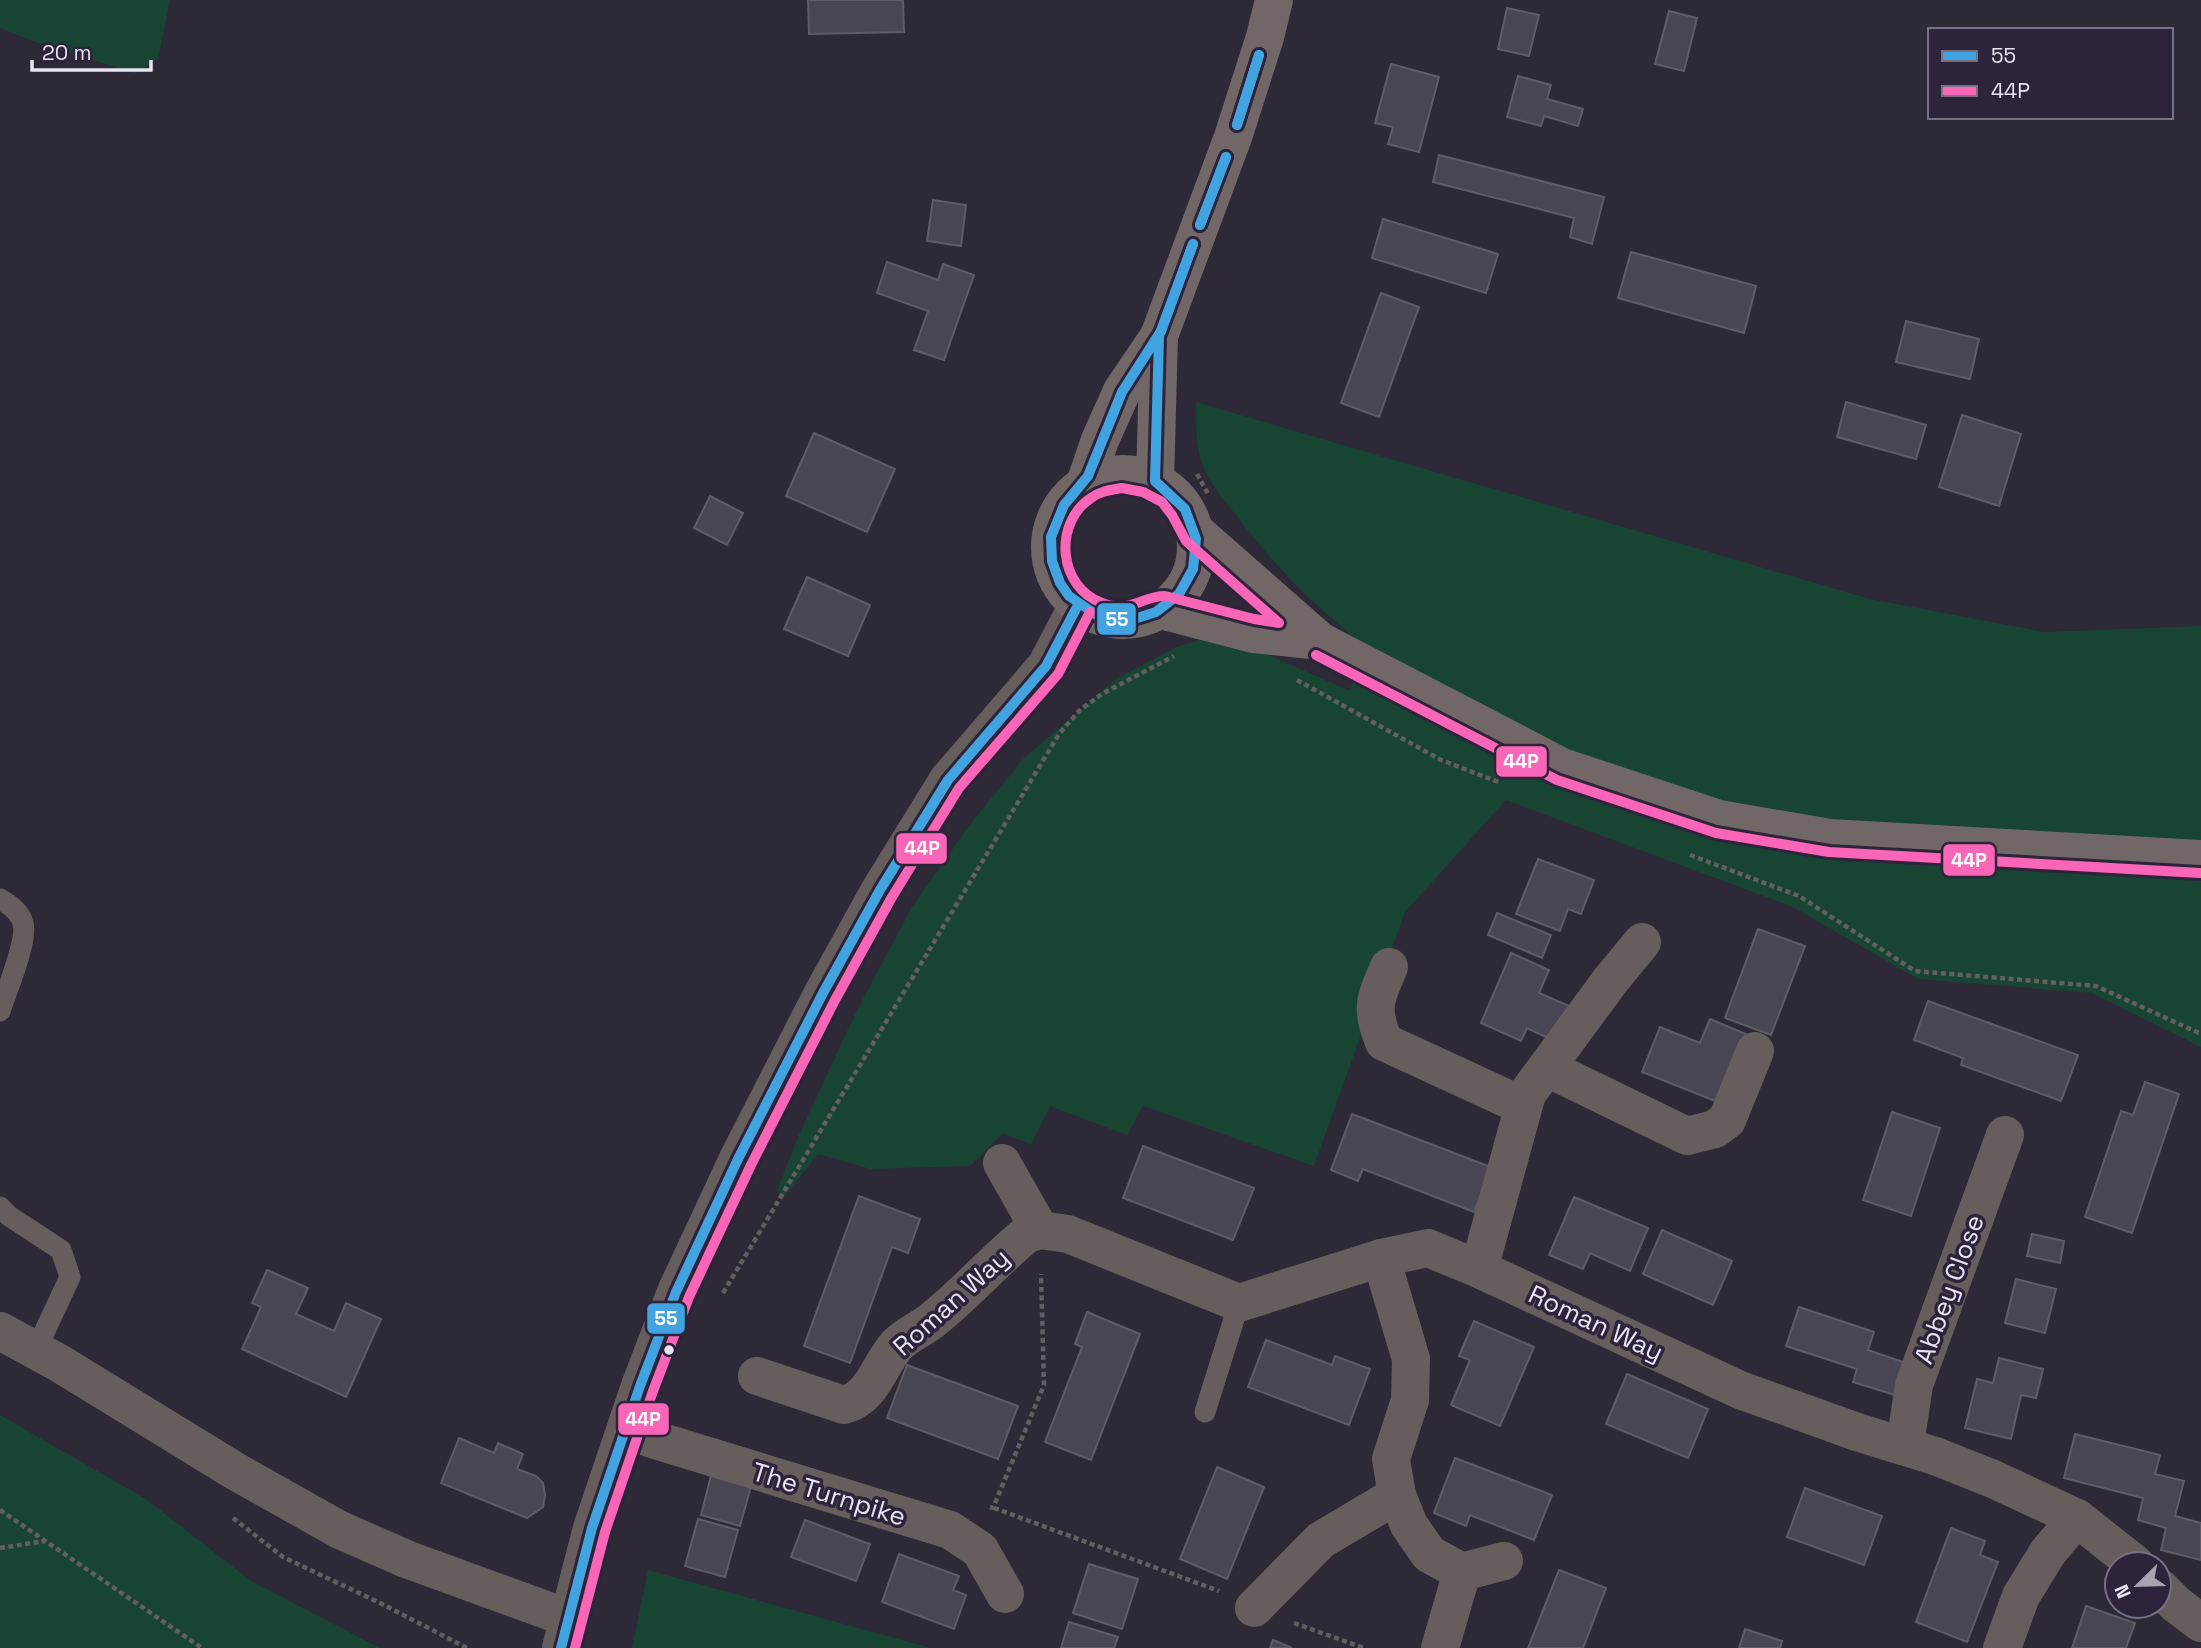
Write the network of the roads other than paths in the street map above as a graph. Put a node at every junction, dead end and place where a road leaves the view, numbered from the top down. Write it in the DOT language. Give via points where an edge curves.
graph roads {
  1 [pos="1274,0"];
  2 [pos="1159,336"];
  3 [pos="1155,481"];
  4 [pos="1085,484"];
  5 [pos="1196,532"];
  6 [pos="1077,605"];
  7 [pos="1161,610"];
  8 [pos="1320,641"];
  9 [pos="2201,859"];
  10 [pos="0,899"];
  11 [pos="1642,942"];
  12 [pos="1389,967"];
  13 [pos="0,1011"];
  14 [pos="1755,1051"];
  15 [pos="1547,1068"];
  16 [pos="1523,1106"];
  17 [pos="2005,1135"];
  18 [pos="1002,1163"];
  19 [pos="0,1207"];
  20 [pos="1040,1230"];
  21 [pos="1381,1258"];
  22 [pos="1479,1269"];
  23 [pos="1239,1303"];
  24 [pos="0,1331"];
  25 [pos="36,1350"];
  26 [pos="757,1376"];
  27 [pos="1205,1412"];
  28 [pos="626,1429"];
  29 [pos="1905,1445"];
  30 [pos="1397,1495"];
  31 [pos="2077,1518"];
  32 [pos="2117,1550"];
  33 [pos="1504,1562"];
  34 [pos="1462,1572"];
  35 [pos="1006,1594"];
  36 [pos="2173,1601"];
  37 [pos="1254,1608"];
  38 [pos="2201,1623"];
  39 [pos="564,1633"];
  40 [pos="1440,1648"];
  41 [pos="2002,1648"];
  1 -- 2 [label="main road" via="1233,137"];
  2 -- 3 [label="main road"];
  2 -- 4 [label="main road" via="1122,391"];
  3 -- 4 [label="main road" via="1113,473"];
  3 -- 5 [label="main road" via="1174,493"];
  4 -- 6 [label="main road" via="1056,517 1050,540 1052,565 1061,587"];
  5 -- 7 [label="main road" via="1191,577"];
  5 -- 8 [label="main road"];
  6 -- 7 [label="main road" via="1097,616 1119,620 1141,619"];
  6 -- 28 [label="street" via="1046,666 948,780 823,993 676,1292"];
  7 -- 8 [label="main road" via="1254,634"];
  8 -- 9 [label="main road" via="1562,767 1718,819 1830,838"];
  10 -- 13 [label="lane" via="11,905 23,923 22,946"];
  11 -- 15 [label="street" via="1595,976"];
  12 -- 16 [label="street" via="1377,995 1376,1021 1384,1042"];
  14 -- 15 [label="street" via="1727,1120 1715,1129 1688,1136"];
  15 -- 16 [label="street"];
  16 -- 22 [label="street"];
  17 -- 29 [label="street, Abbey Close" via="1914,1385"];
  18 -- 20 [label="street"];
  19 -- 25 [label="lane" via="61,1250 70,1277"];
  20 -- 23 [label="street" via="1068,1234"];
  20 -- 26 [label="street, Roman Way" via="1027,1234 933,1321 897,1344 872,1386 853,1402 844,1405"];
  21 -- 22 [label="street, Roman Way" via="1428,1248"];
  21 -- 23 [label="street, Roman Way"];
  21 -- 30 [label="street" via="1411,1359 1410,1401 1391,1460"];
  22 -- 29 [label="street, Roman Way" via="1740,1390"];
  23 -- 27 [label="lane"];
  24 -- 25 [label="street"];
  25 -- 39 [label="street" via="338,1529"];
  28 -- 35 [label="street, The Turnpike" via="950,1531 980,1550"];
  28 -- 39 [label="street" via="592,1528"];
  29 -- 31 [label="street, Roman Way"];
  30 -- 34 [label="street" via="1409,1525 1429,1554"];
  30 -- 37 [label="street" via="1321,1540"];
  31 -- 32 [label="street, Roman Way"];
  31 -- 41 [label="street" via="2048,1552 2021,1596"];
  33 -- 34 [label="street"];
  34 -- 40 [label="street"];
  36 -- 38 [label="street"];
}
